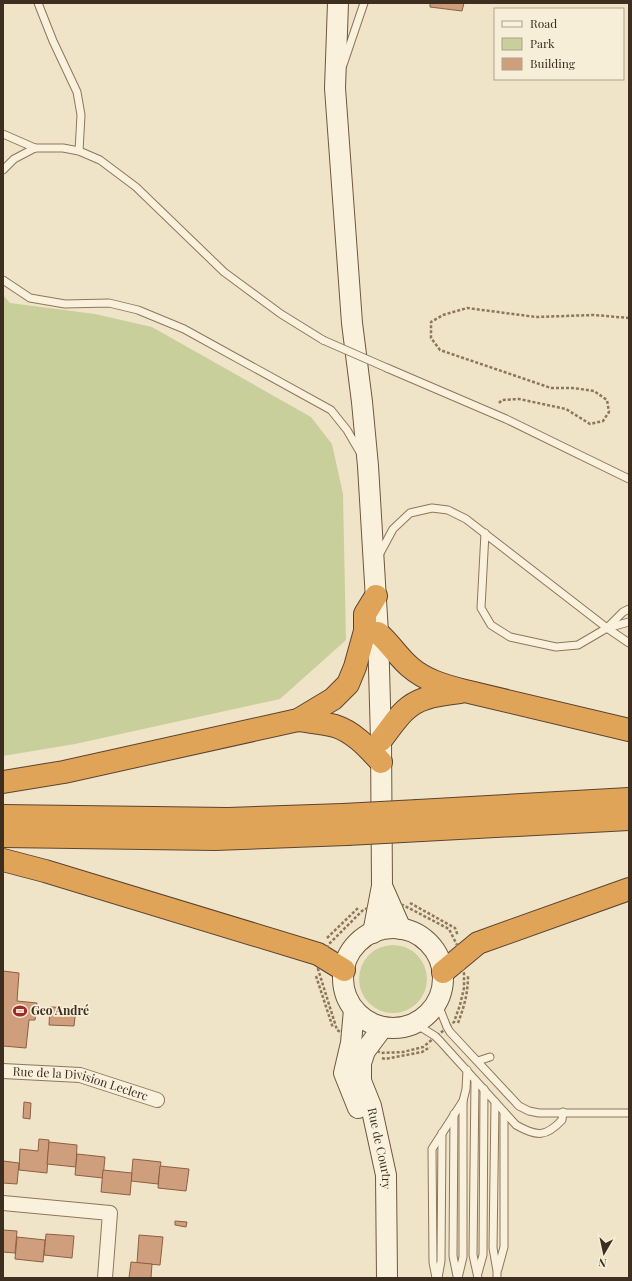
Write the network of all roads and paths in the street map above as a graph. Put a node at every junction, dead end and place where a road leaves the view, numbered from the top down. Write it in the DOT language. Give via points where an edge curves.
graph roads {
  1 [pos="38,3"];
  2 [pos="338,3"];
  3 [pos="364,3"];
  4 [pos="336,88"];
  5 [pos="3,134"];
  6 [pos="35,148"];
  7 [pos="79,151"];
  8 [pos="3,170"];
  9 [pos="3,280"];
  10 [pos="629,318"];
  11 [pos="490,412"];
  12 [pos="368,466"];
  13 [pos="629,479"];
  14 [pos="484,533"];
  15 [pos="374,563"];
  16 [pos="376,596"];
  17 [pos="629,609"];
  18 [pos="629,622"];
  19 [pos="607,628"];
  20 [pos="378,633"];
  21 [pos="629,643"];
  22 [pos="465,691"];
  23 [pos="298,720"];
  24 [pos="629,730"];
  25 [pos="381,740"];
  26 [pos="381,762"];
  27 [pos="3,782"];
  28 [pos="629,799"];
  29 [pos="3,816"];
  30 [pos="629,819"];
  31 [pos="420,821"];
  32 [pos="345,824"];
  33 [pos="3,836"];
  34 [pos="3,860"];
  35 [pos="382,886"];
  36 [pos="629,889"];
  37 [pos="401,929"];
  38 [pos="373,933"];
  39 [pos="344,970"];
  40 [pos="443,972"];
  41 [pos="437,1002"];
  42 [pos="354,1010"];
  43 [pos="414,1023"];
  44 [pos="383,1027"];
  45 [pos="490,1057"];
  46 [pos="478,1061"];
  47 [pos="467,1070"];
  48 [pos="3,1071"];
  49 [pos="475,1080"];
  50 [pos="484,1089"];
  51 [pos="157,1100"];
  52 [pos="463,1101"];
  53 [pos="495,1102"];
  54 [pos="504,1112"];
  55 [pos="563,1112"];
  56 [pos="629,1113"];
  57 [pos="454,1114"];
  58 [pos="378,1134"];
  59 [pos="3,1203"];
  60 [pos="497,1274"];
  61 [pos="478,1276"];
  62 [pos="105,1278"];
  63 [pos="387,1278"];
  64 [pos="437,1278"];
  65 [pos="458,1278"];
  1 -- 7 [label="lane" via="77,92 81,115"];
  2 -- 4 [label="main road"];
  3 -- 4 [label="lane"];
  4 -- 12 [label="main road" via="352,323"];
  5 -- 6 [label="lane"];
  6 -- 7 [label="lane"];
  6 -- 8 [label="lane" via="14,159"];
  7 -- 11 [label="lane, bridge" via="100,160 136,187 224,272 280,314 323,340"];
  9 -- 12 [label="lane" via="30,298 65,304 109,303 138,310 184,329 331,410 347,430"];
  10 -- 11 [label="path" via="594,315 536,317 467,308 443,315 431,322 431,338 440,350 551,388 573,388 594,392 607,400 609,412 603,421 590,424 566,409 519,399 502,400"];
  11 -- 13 [label="lane"];
  12 -- 15 [label="main road"];
  14 -- 15 [label="lane" via="466,519 448,510 432,508 410,513 393,529"];
  14 -- 19 [label="lane"];
  14 -- 19 [label="lane" via="481,608 491,625 510,637 556,648 578,645"];
  15 -- 16 [label="main road"];
  16 -- 20 [label="main road"];
  16 -- 23 [label="highway" via="365,614 365,631 348,684 333,699"];
  17 -- 19 [label="lane"];
  18 -- 19 [label="lane"];
  19 -- 21 [label="lane"];
  20 -- 22 [label="highway" via="400,658 426,678"];
  20 -- 25 [label="main road"];
  22 -- 24 [label="highway"];
  22 -- 25 [label="highway" via="441,694 409,706"];
  23 -- 26 [label="highway" via="335,726 347,731 366,745"];
  23 -- 27 [label="highway" via="64,772"];
  25 -- 26 [label="main road"];
  26 -- 35 [label="main road"];
  28 -- 31 [label="highway"];
  29 -- 32 [label="highway" via="228,819"];
  30 -- 31 [label="highway"];
  31 -- 32 [label="highway, bridge"];
  32 -- 33 [label="highway" via="215,839"];
  34 -- 39 [label="highway" via="318,954"];
  35 -- 37 [label="main road"];
  35 -- 38 [label="main road"];
  36 -- 40 [label="highway" via="478,943"];
  37 -- 38 [label="main road"];
  37 -- 40 [label="main road" via="425,939 440,960"];
  38 -- 39 [label="main road" via="353,948"];
  39 -- 42 [label="main road" via="343,984"];
  40 -- 41 [label="main road"];
  41 -- 43 [label="main road" via="424,1018"];
  41 -- 46 [label="lane" via="447,1027"];
  42 -- 44 [label="main road" via="363,1018"];
  42 -- 58 [label="main road" via="351,1043 344,1073 358,1109"];
  43 -- 44 [label="main road" via="396,1028"];
  43 -- 47 [label="lane" via="435,1036"];
  44 -- 58 [label="main road, Rue de Courtry" via="368,1046 362,1063 361,1081"];
  45 -- 46 [label="lane"];
  46 -- 55 [label="lane" via="519,1106 529,1112"];
  47 -- 49 [label="lane"];
  47 -- 52 [label="lane"];
  48 -- 51 [label="street, Rue de la Division Leclerc" via="80,1075"];
  49 -- 50 [label="lane"];
  49 -- 61 [label="lane" via="473,1255"];
  50 -- 53 [label="lane"];
  50 -- 61 [label="lane" via="483,1255"];
  52 -- 57 [label="lane"];
  52 -- 65 [label="lane" via="463,1257"];
  53 -- 54 [label="lane"];
  53 -- 60 [label="lane" via="493,1248"];
  54 -- 55 [label="lane" via="516,1125 530,1133 543,1133 554,1129 562,1120"];
  54 -- 60 [label="lane" via="504,1248"];
  55 -- 56 [label="lane"];
  57 -- 64 [label="lane" via="442,1133 441,1261"];
  57 -- 65 [label="lane" via="453,1256"];
  58 -- 63 [label="main road, Rue de Courtry" via="386,1175"];
  59 -- 62 [label="street" via="110,1213"];
}
